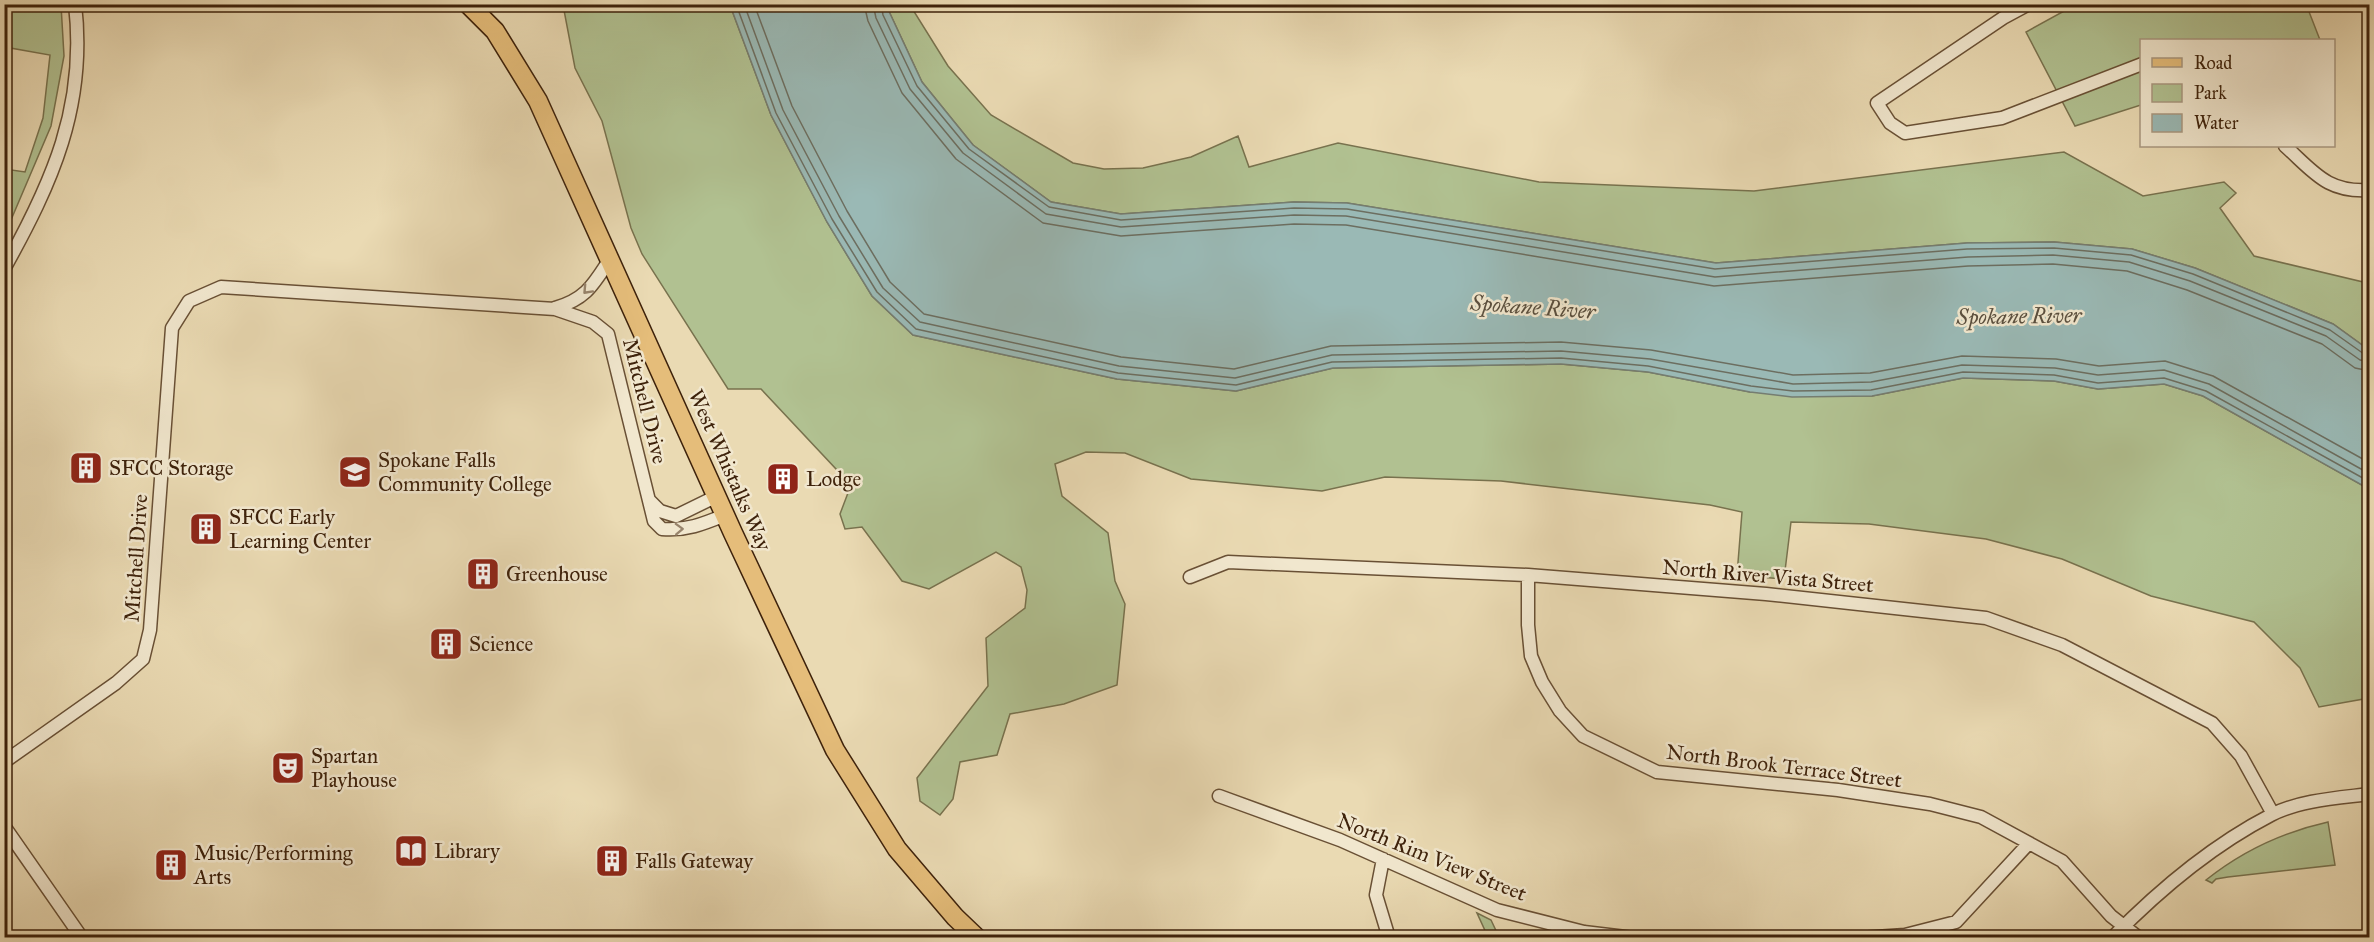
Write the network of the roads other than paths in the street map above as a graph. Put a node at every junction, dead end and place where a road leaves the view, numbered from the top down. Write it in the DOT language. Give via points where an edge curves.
graph roads {
  1 [pos="75,4"];
  2 [pos="468,4"];
  3 [pos="2029,4"];
  4 [pos="2140,65"];
  5 [pos="2286,147"];
  6 [pos="2370,190"];
  7 [pos="610,260"];
  8 [pos="4,269"];
  9 [pos="555,309"];
  10 [pos="717,496"];
  11 [pos="649,500"];
  12 [pos="725,515"];
  13 [pos="1528,575"];
  14 [pos="1190,577"];
  15 [pos="4,762"];
  16 [pos="2370,794"];
  17 [pos="1219,796"];
  18 [pos="2273,814"];
  19 [pos="4,826"];
  20 [pos="2029,843"];
  21 [pos="1383,859"];
  22 [pos="2124,926"];
  23 [pos="81,938"];
  24 [pos="977,938"];
  25 [pos="1389,938"];
  26 [pos="1634,938"];
  27 [pos="1860,938"];
  28 [pos="2112,938"];
  29 [pos="2139,938"];
  1 -- 8 [label="street" via="77,68 65,137 47,190"];
  2 -- 7 [label="main road, West Whistalks Way" via="495,31 538,101"];
  3 -- 4 [label="street" via="1877,103 1890,123 1905,133 2002,118"];
  5 -- 6 [label="street" via="2324,181 2348,191"];
  7 -- 9 [label="street, Mitchell Drive, one-way" via="588,292"];
  7 -- 10 [label="main road, West Whistalks Way"];
  9 -- 11 [label="street, Mitchell Drive" via="593,322 608,334"];
  9 -- 15 [label="street, Mitchell Drive" via="221,287 189,301 172,328 150,630 143,659 116,683"];
  10 -- 11 [label="street" via="676,516 660,511"];
  10 -- 12 [label="main road, West Whistalks Way"];
  11 -- 12 [label="street, one-way" via="654,520 662,529 695,528"];
  12 -- 24 [label="main road, West Whistalks Way" via="835,750 897,849"];
  13 -- 14 [label="street, North River Vista Street" via="1228,562"];
  13 -- 18 [label="street, North River Vista Street" via="1767,594 1986,618 2062,645 2212,723 2241,756"];
  13 -- 20 [label="street, North Brook Terrace Street" via="1531,656 1560,711 1583,736 1657,772 1838,790 1930,804 1981,817"];
  16 -- 18 [label="street" via="2322,800"];
  17 -- 21 [label="street, North Rim View Street"];
  18 -- 22 [label="street" via="2206,856"];
  19 -- 23 [label="street"];
  20 -- 22 [label="street, North Brook Terrace Street" via="2062,861"];
  20 -- 27 [label="street" via="1956,922 1905,935"];
  21 -- 25 [label="street" via="1376,895"];
  21 -- 26 [label="street, North Rim View Street" via="1497,910 1584,932"];
  22 -- 28 [label="street"];
  22 -- 29 [label="street, North Brook Terrace Street"];
}
